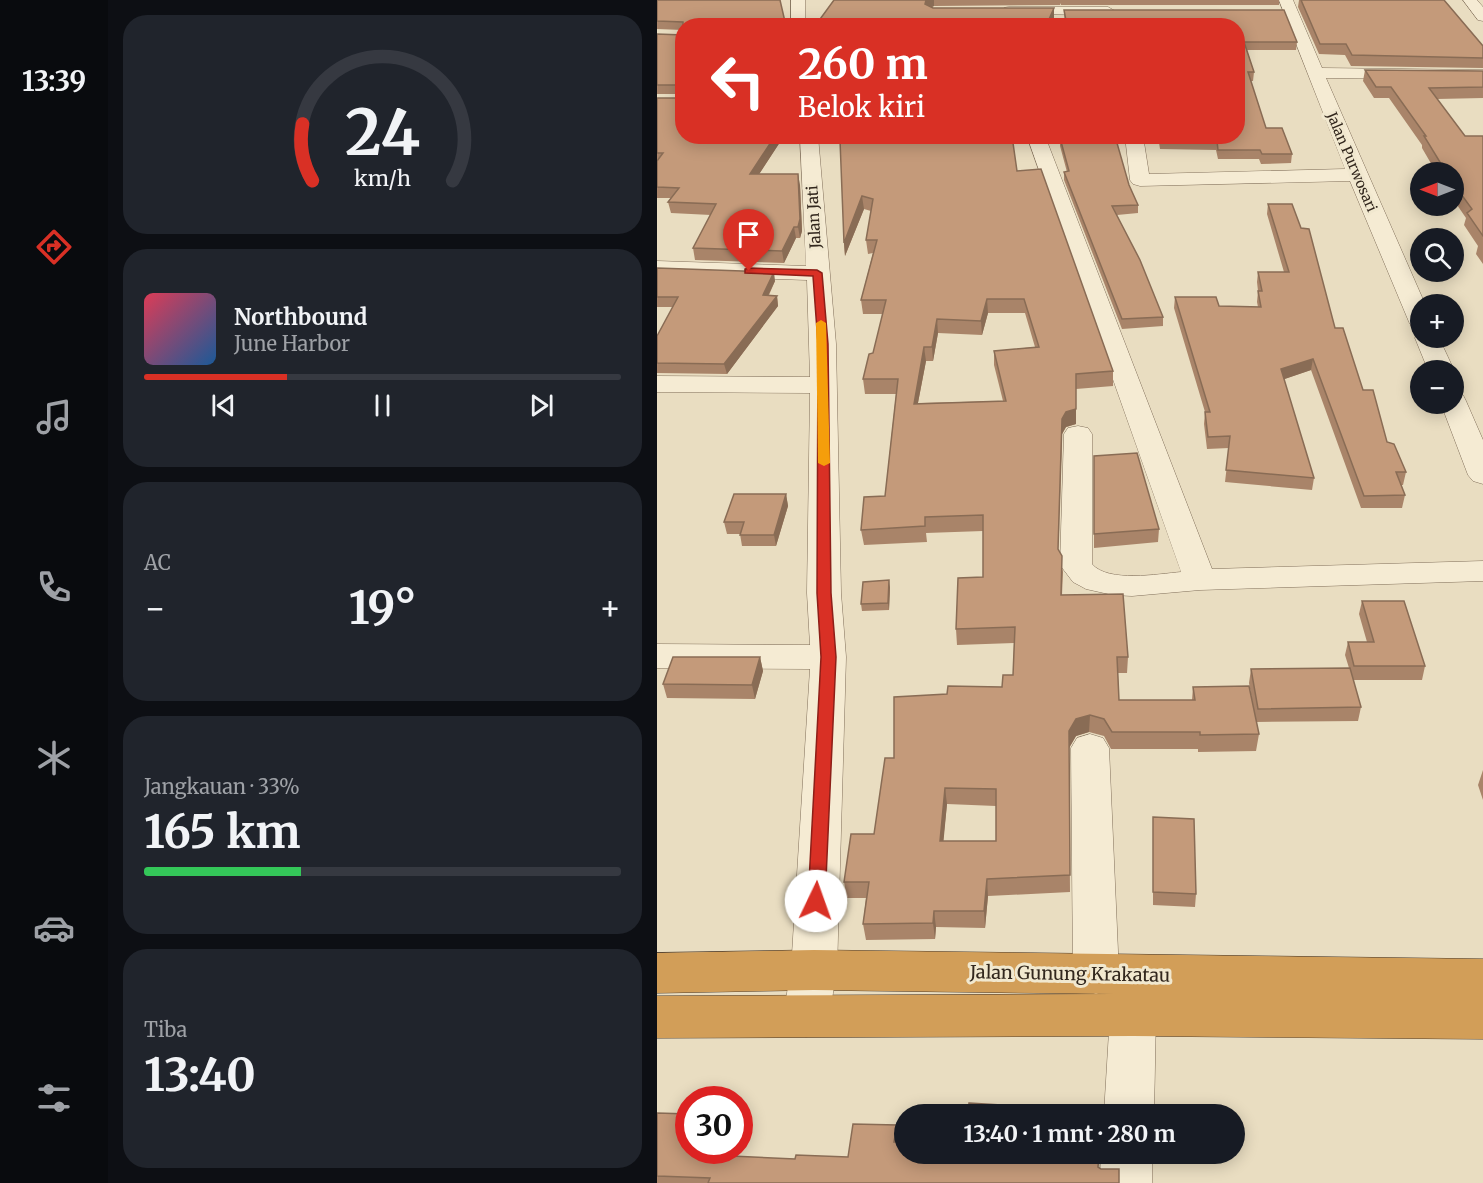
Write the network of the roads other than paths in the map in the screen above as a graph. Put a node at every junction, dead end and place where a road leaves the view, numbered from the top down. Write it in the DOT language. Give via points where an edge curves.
graph roads {
  1 [pos="798,0"];
  2 [pos="1470,0"];
  3 [pos="1289,4"];
  4 [pos="997,11"];
  5 [pos="1122,11"];
  6 [pos="1483,17"];
  7 [pos="798,18"];
  8 [pos="1314,73"];
  9 [pos="1483,75"];
  10 [pos="809,144"];
  11 [pos="1039,144"];
  12 [pos="1135,144"];
  13 [pos="1357,175"];
  14 [pos="657,268"];
  15 [pos="817,273"];
  16 [pos="1410,297"];
  17 [pos="657,384"];
  18 [pos="823,384"];
  19 [pos="1458,414"];
  20 [pos="1078,434"];
  21 [pos="1483,475"];
  22 [pos="1483,571"];
  23 [pos="1200,580"];
  24 [pos="657,656"];
  25 [pos="828,657"];
  26 [pos="1090,748"];
  27 [pos="814,970"];
  28 [pos="657,973"];
  29 [pos="1096,974"];
  30 [pos="1483,979"];
  31 [pos="1133,1015"];
  32 [pos="806,1016"];
  33 [pos="657,1017"];
  34 [pos="1483,1018"];
  35 [pos="1129,1104"];
  36 [pos="1127,1164"];
  37 [pos="1126,1183"];
  1 -- 7 [label="street"];
  2 -- 6 [label="street"];
  3 -- 8 [label="street, Jalan Purwosari"];
  4 -- 5 [label="street"];
  8 -- 9 [label="street"];
  8 -- 13 [label="street, Jalan Purwosari"];
  10 -- 15 [label="street, Jalan Jati"];
  11 -- 23 [label="street"];
  12 -- 13 [label="street" via="1140,180"];
  13 -- 16 [label="street, Jalan Purwosari"];
  14 -- 15 [label="street"];
  15 -- 18 [label="street, Jalan Jati"];
  17 -- 18 [label="street"];
  18 -- 25 [label="street, Jalan Jati"];
  19 -- 21 [label="street"];
  20 -- 23 [label="street" via="1080,573 1088,580 1121,585"];
  22 -- 23 [label="street"];
  24 -- 25 [label="street"];
  25 -- 27 [label="street, Jalan Jati"];
  26 -- 29 [label="street"];
  27 -- 28 [label="highway, Jalan Gunung Krakatau"];
  27 -- 29 [label="highway, Jalan Gunung Krakatau"];
  27 -- 32 [label="street, Jalan Jati"];
  29 -- 30 [label="highway, Jalan Gunung Krakatau"];
  31 -- 32 [label="highway"];
  31 -- 34 [label="highway"];
  31 -- 35 [label="street"];
  32 -- 33 [label="highway"];
  36 -- 37 [label="street"];
}
